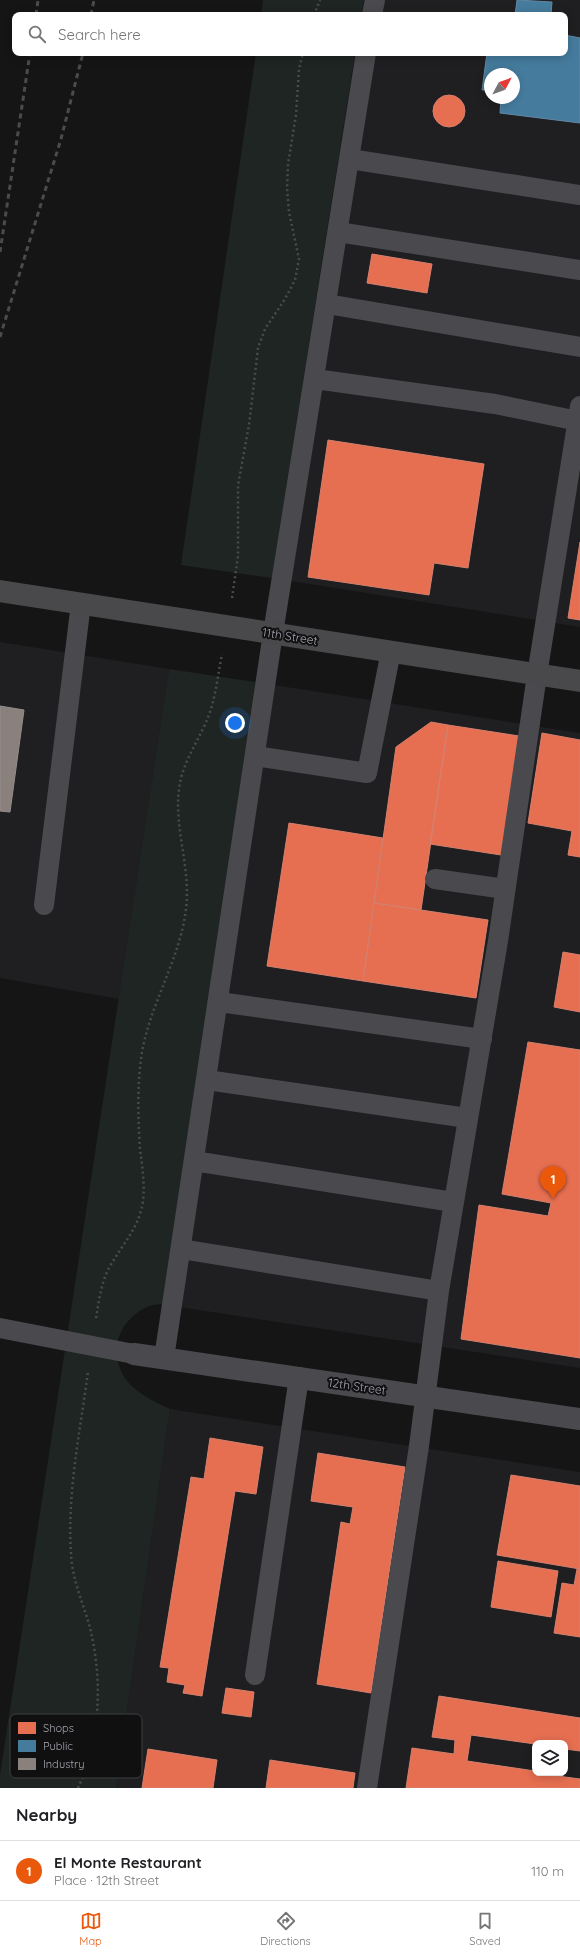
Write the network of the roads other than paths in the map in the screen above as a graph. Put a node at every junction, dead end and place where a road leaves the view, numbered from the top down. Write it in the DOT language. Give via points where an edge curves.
graph roads {
  1 [pos="374,0"];
  2 [pos="372,12"];
  3 [pos="366,56"];
  4 [pos="350,159"];
  5 [pos="580,195"];
  6 [pos="338,232"];
  7 [pos="580,270"];
  8 [pos="327,304"];
  9 [pos="580,346"];
  10 [pos="315,379"];
  11 [pos="579,413"];
  12 [pos="0,591"];
  13 [pos="81,603"];
  14 [pos="273,633"];
  15 [pos="390,651"];
  16 [pos="537,675"];
  17 [pos="580,681"];
  18 [pos="255,756"];
  19 [pos="435,879"];
  20 [pos="505,889"];
  21 [pos="44,905"];
  22 [pos="219,1002"];
  23 [pos="482,1039"];
  24 [pos="207,1080"];
  25 [pos="467,1118"];
  26 [pos="194,1161"];
  27 [pos="453,1202"];
  28 [pos="182,1249"];
  29 [pos="439,1291"];
  30 [pos="0,1328"];
  31 [pos="134,1354"];
  32 [pos="164,1358"];
  33 [pos="299,1378"];
  34 [pos="426,1396"];
  35 [pos="580,1419"];
  36 [pos="256,1675"];
  37 [pos="367,1788"];
  1 -- 2 [label="lane"];
  3 -- 4 [label="lane"];
  4 -- 5 [label="lane"];
  4 -- 6 [label="lane"];
  6 -- 7 [label="lane"];
  6 -- 8 [label="lane"];
  8 -- 9 [label="lane"];
  8 -- 10 [label="lane"];
  10 -- 11 [label="lane"];
  10 -- 14 [label="lane"];
  11 -- 16 [label="lane"];
  12 -- 13 [label="main road, 11th Street"];
  13 -- 14 [label="main road, 11th Street"];
  13 -- 21 [label="lane"];
  14 -- 15 [label="main road, 11th Street"];
  14 -- 18 [label="lane"];
  15 -- 16 [label="main road, 11th Street"];
  15 -- 18 [label="lane" via="367,773"];
  16 -- 17 [label="main road, 11th Street"];
  16 -- 20 [label="lane"];
  18 -- 22 [label="lane"];
  19 -- 20 [label="lane"];
  20 -- 23 [label="lane"];
  22 -- 23 [label="lane"];
  22 -- 24 [label="lane"];
  23 -- 25 [label="lane"];
  24 -- 25 [label="lane"];
  24 -- 26 [label="lane"];
  25 -- 27 [label="lane"];
  26 -- 27 [label="lane"];
  26 -- 28 [label="lane"];
  27 -- 29 [label="lane"];
  28 -- 29 [label="lane"];
  28 -- 32 [label="lane"];
  29 -- 34 [label="lane"];
  30 -- 31 [label="lane"];
  31 -- 32 [label="street, 12th Street"];
  32 -- 33 [label="street, 12th Street"];
  33 -- 34 [label="street, 12th Street"];
  33 -- 36 [label="lane"];
  34 -- 35 [label="street, 12th Street"];
  34 -- 37 [label="lane"];
}
